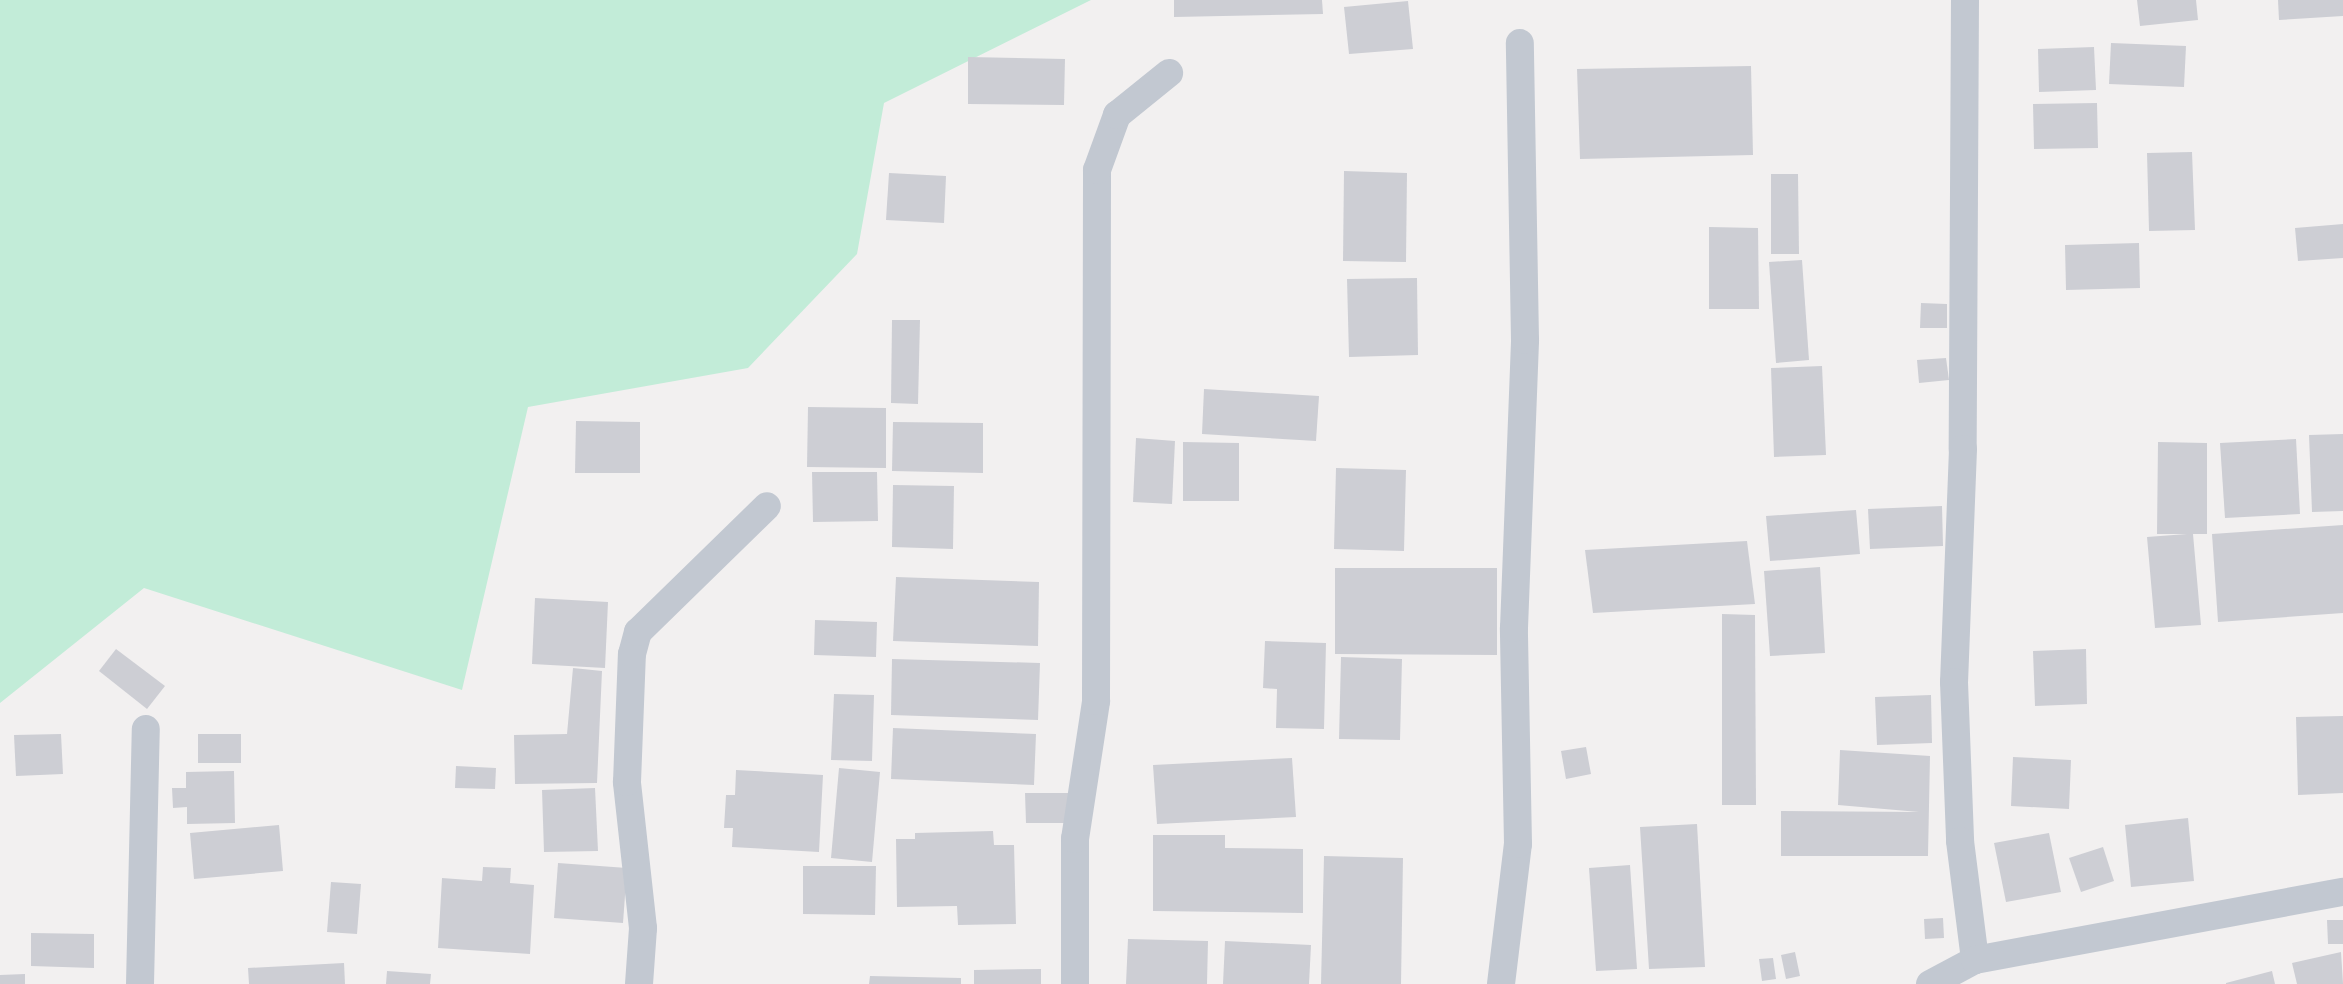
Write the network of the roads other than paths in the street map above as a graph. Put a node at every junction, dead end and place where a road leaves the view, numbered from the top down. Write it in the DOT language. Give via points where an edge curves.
graph roads {
  1 [pos="1965,0"];
  2 [pos="1520,43"];
  3 [pos="1169,73"];
  4 [pos="767,506"];
  5 [pos="146,729"];
  6 [pos="2343,892"];
  7 [pos="1975,960"];
  8 [pos="140,984"];
  9 [pos="639,984"];
  10 [pos="1075,984"];
  11 [pos="1501,984"];
  12 [pos="1930,984"];
  1 -- 7 [label="street" via="1963,449 1954,682 1960,841"];
  2 -- 11 [label="street" via="1525,340 1514,628 1518,844"];
  3 -- 10 [label="street" via="1117,115 1097,170 1096,701 1075,839"];
  4 -- 9 [label="street" via="638,632 632,654 627,782 643,928"];
  5 -- 8 [label="street"];
  6 -- 7 [label="street"];
  7 -- 12 [label="street"];
}
